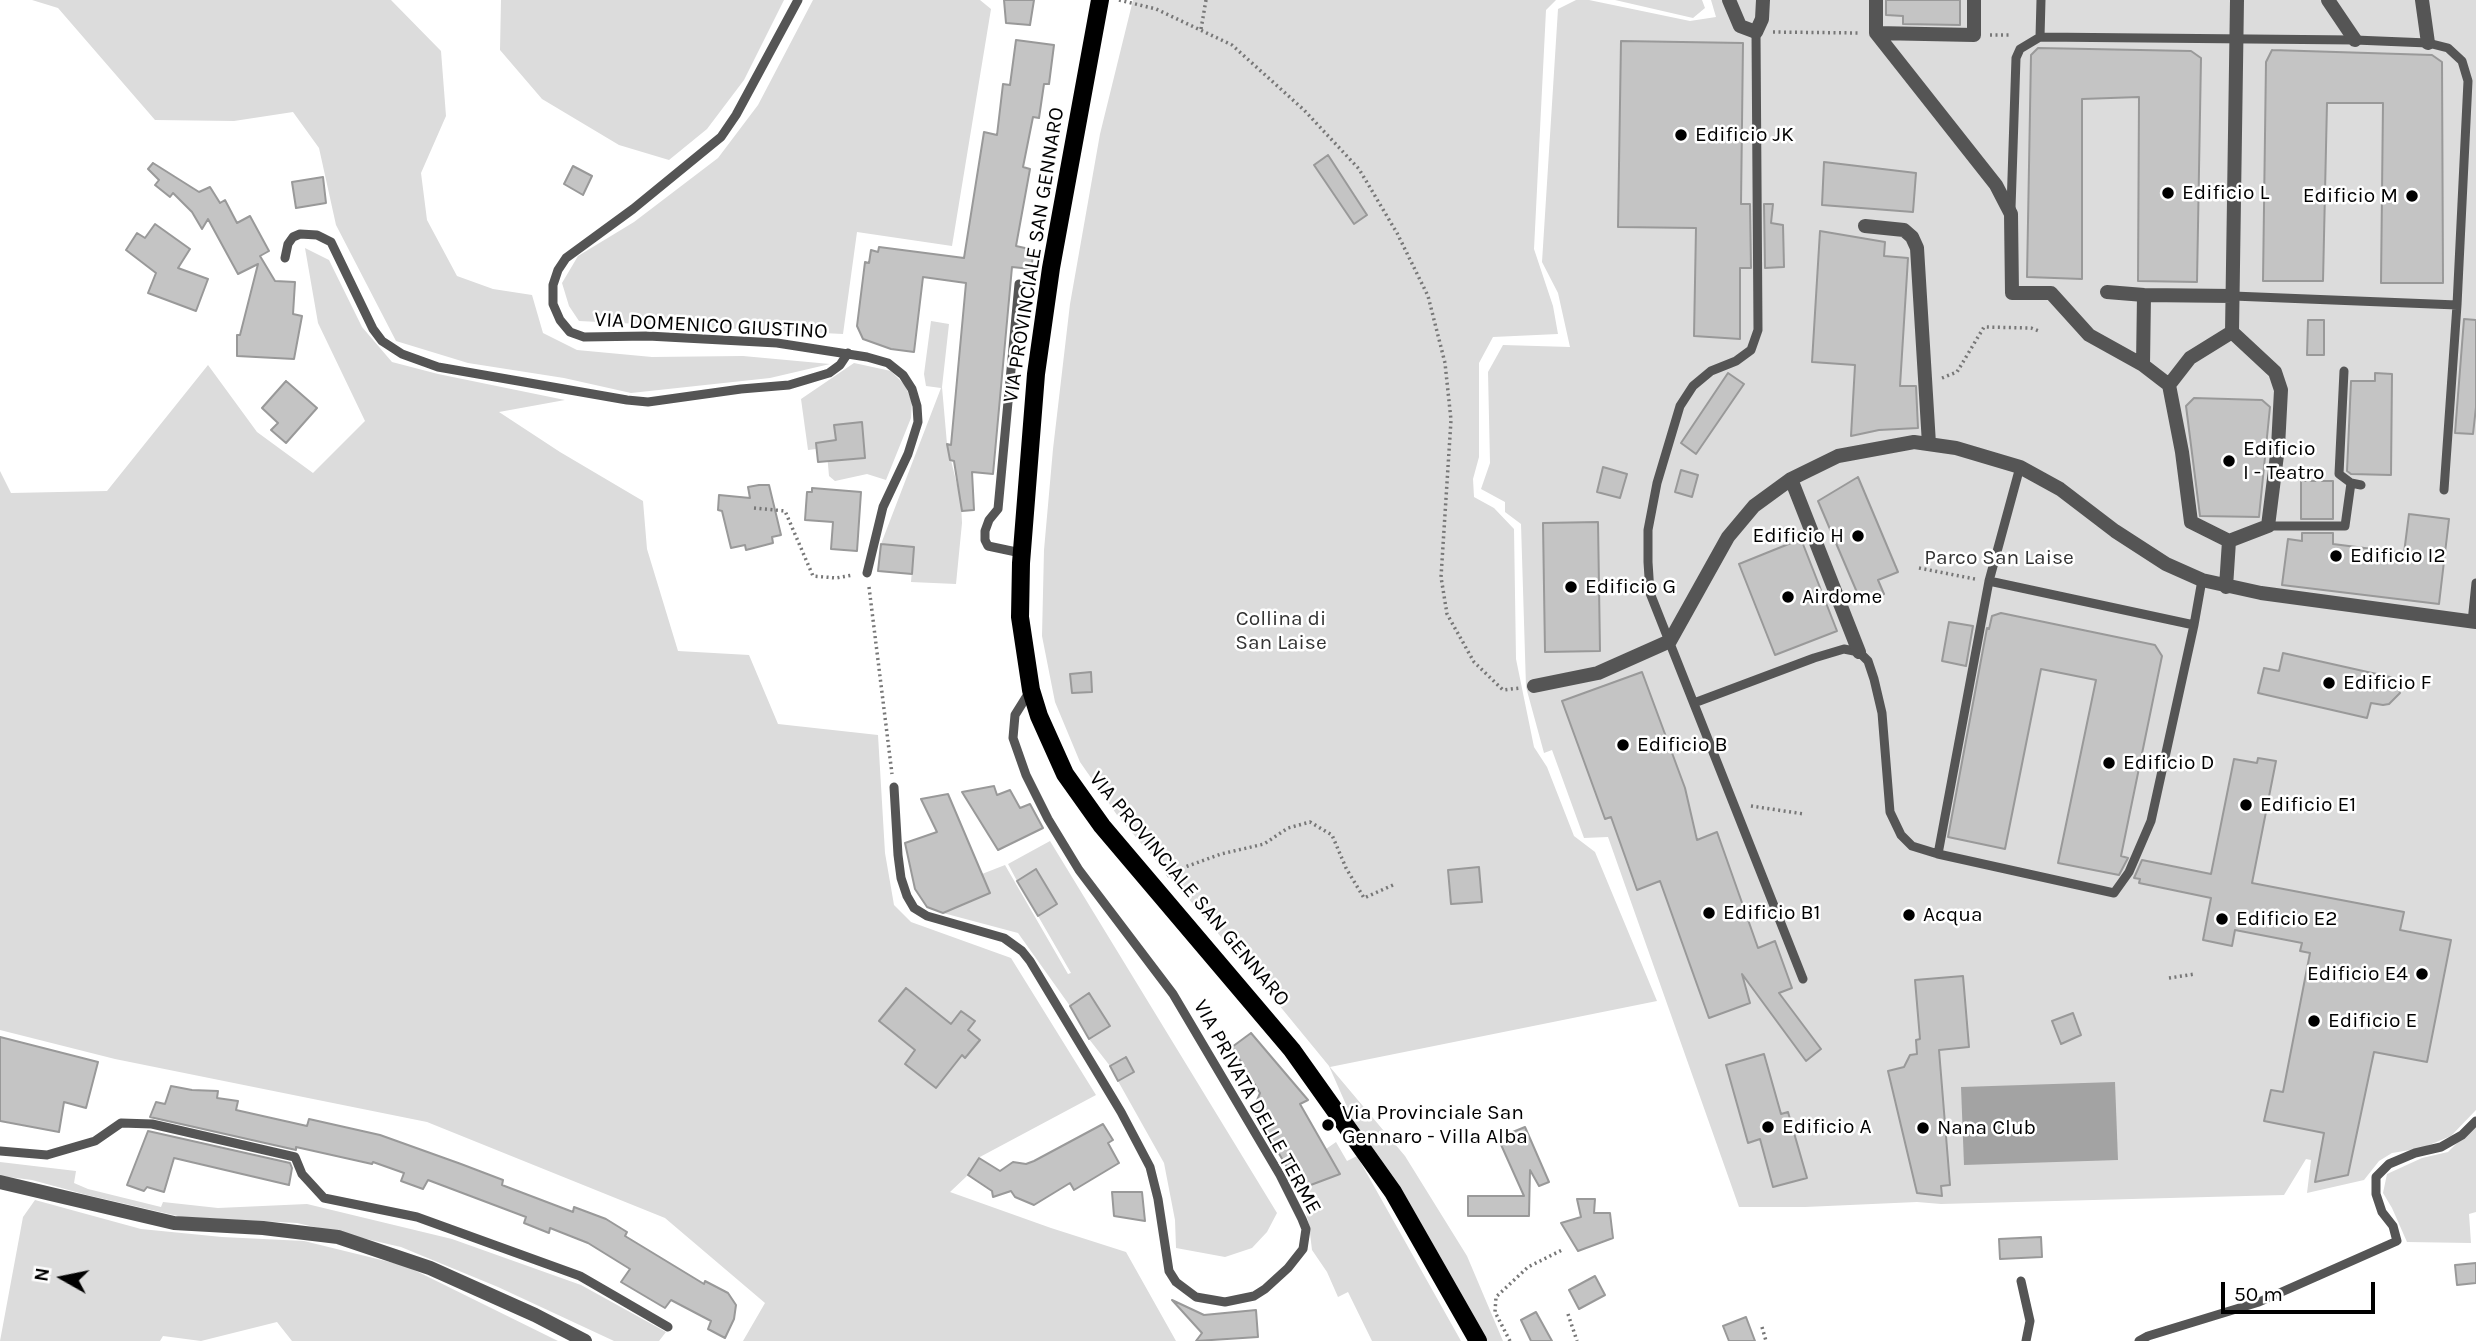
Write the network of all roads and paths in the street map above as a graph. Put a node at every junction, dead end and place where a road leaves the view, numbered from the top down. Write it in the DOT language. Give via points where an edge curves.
graph roads {
  1 [pos="798,0"];
  2 [pos="1100,0"];
  3 [pos="1117,0"];
  4 [pos="1206,0"];
  5 [pos="1729,0"];
  6 [pos="1763,0"];
  7 [pos="1877,0"];
  8 [pos="1974,0"];
  9 [pos="2041,0"];
  10 [pos="2237,0"];
  11 [pos="2328,0"];
  12 [pos="2423,0"];
  13 [pos="1201,29"];
  14 [pos="1756,32"];
  15 [pos="1876,33"];
  16 [pos="2040,37"];
  17 [pos="2355,40"];
  18 [pos="2237,41"];
  19 [pos="2428,43"];
  20 [pos="2011,214"];
  21 [pos="1865,226"];
  22 [pos="285,258"];
  23 [pos="1019,284"];
  24 [pos="2107,292"];
  25 [pos="2144,295"];
  26 [pos="2233,296"];
  27 [pos="2457,305"];
  28 [pos="2042,332"];
  29 [pos="2232,332"];
  30 [pos="848,353"];
  31 [pos="2143,365"];
  32 [pos="2344,371"];
  33 [pos="1927,379"];
  34 [pos="2169,385"];
  35 [pos="1929,444"];
  36 [pos="2020,467"];
  37 [pos="1791,479"];
  38 [pos="2444,490"];
  39 [pos="754,508"];
  40 [pos="2268,526"];
  41 [pos="2229,541"];
  42 [pos="1021,553"];
  43 [pos="1919,568"];
  44 [pos="867,573"];
  45 [pos="2202,580"];
  46 [pos="1989,581"];
  47 [pos="2476,583"];
  48 [pos="2226,587"];
  49 [pos="2474,622"];
  50 [pos="2194,625"];
  51 [pos="1670,641"];
  52 [pos="1858,652"];
  53 [pos="1534,686"];
  54 [pos="1031,690"];
  55 [pos="1694,703"];
  56 [pos="894,787"];
  57 [pos="1735,803"];
  58 [pos="1804,814"];
  59 [pos="1938,854"];
  60 [pos="1393,885"];
  61 [pos="1155,887"];
  62 [pos="2194,974"];
  63 [pos="2169,978"];
  64 [pos="1802,979"];
  65 [pos="2476,1121"];
  66 [pos="0,1151"];
  67 [pos="0,1182"];
  68 [pos="1564,1249"];
  69 [pos="2021,1281"];
  70 [pos="1568,1314"];
  71 [pos="668,1327"];
  72 [pos="1762,1327"];
  73 [pos="585,1341"];
  74 [pos="1478,1341"];
  75 [pos="1510,1341"];
  76 [pos="1577,1341"];
  77 [pos="1766,1341"];
  78 [pos="2026,1341"];
  79 [pos="2140,1341"];
  1 -- 30 [label="lane, VIA DOMENICO GIUSTINO" via="720,137 566,258 553,285 554,304 570,332 584,337 777,343"];
  2 -- 42 [label="main road, VIA PROVINCIALE SAN GENNARO" via="1041,334"];
  3 -- 13 [label="path" via="1156,9"];
  4 -- 13 [label="path"];
  5 -- 14 [label="street" via="1740,26"];
  6 -- 14 [label="street"];
  7 -- 15 [label="street"];
  8 -- 15 [label="street" via="1973,35"];
  9 -- 16 [label="lane"];
  10 -- 18 [label="street"];
  11 -- 17 [label="street"];
  12 -- 19 [label="street"];
  13 -- 53 [label="path" via="1232,45 1328,134 1359,169 1397,233 1427,296 1445,363 1451,420 1441,577 1447,614 1474,662 1503,690"];
  14 -- 15 [label="path"];
  14 -- 51 [label="lane" via="1758,330 1751,350 1693,386 1681,406 1657,483 1648,530 1650,593"];
  15 -- 20 [label="street" via="1996,185"];
  16 -- 18 [label="lane"];
  16 -- 20 [label="lane" via="2020,49 2016,58"];
  17 -- 18 [label="lane"];
  17 -- 19 [label="lane"];
  18 -- 26 [label="street"];
  19 -- 27 [label="lane" via="2456,53 2467,71"];
  20 -- 31 [label="street" via="2012,293 2051,293 2089,335"];
  21 -- 33 [label="street" via="1904,230 1917,248"];
  22 -- 30 [label="lane" via="288,244 300,234 331,242 373,329 402,355 438,367 627,400 658,401 789,385 829,373"];
  23 -- 42 [label="lane" via="998,509 989,520 985,540 988,546"];
  24 -- 25 [label="street"];
  25 -- 26 [label="street"];
  25 -- 31 [label="street"];
  26 -- 27 [label="lane"];
  26 -- 29 [label="street"];
  27 -- 38 [label="lane"];
  28 -- 33 [label="path" via="1984,327 1957,372 1939,380"];
  29 -- 34 [label="street" via="2190,358"];
  29 -- 40 [label="street" via="2276,372 2281,390"];
  30 -- 44 [label="lane, VIA DOMENICO GIUSTINO" via="888,363 912,389 917,406 914,437 883,507"];
  31 -- 34 [label="street"];
  32 -- 40 [label="lane" via="2339,474 2356,484 2345,526"];
  33 -- 35 [label="street"];
  34 -- 41 [label="street" via="2191,522"];
  35 -- 36 [label="street"];
  35 -- 37 [label="street" via="1855,451"];
  36 -- 45 [label="street" via="2060,489 2166,564"];
  36 -- 46 [label="lane"];
  37 -- 51 [label="street" via="1754,506 1728,537"];
  37 -- 52 [label="street"];
  39 -- 44 [label="path" via="785,511 813,576"];
  40 -- 41 [label="street"];
  41 -- 48 [label="street"];
  42 -- 54 [label="main road, VIA PROVINCIALE SAN GENNARO" via="1020,617"];
  43 -- 46 [label="path"];
  44 -- 56 [label="path"];
  45 -- 48 [label="street"];
  45 -- 50 [label="lane"];
  46 -- 50 [label="lane"];
  46 -- 59 [label="lane"];
  47 -- 49 [label="lane"];
  48 -- 49 [label="street"];
  50 -- 59 [label="lane" via="2151,821 2129,872 2114,893"];
  51 -- 53 [label="street" via="1598,673"];
  51 -- 55 [label="lane"];
  52 -- 55 [label="lane" via="1844,649 1814,658"];
  52 -- 59 [label="lane" via="1868,661 1882,713 1890,812 1912,846"];
  54 -- 56 [label="lane, VIA PRIVATA DELLE TERME" via="1015,715 1013,738 1048,819 1079,870 1173,994 1280,1175 1306,1229 1297,1258 1265,1289 1225,1302 1196,1297 1176,1282 1169,1271 1150,1167 1030,961 1004,938 927,916 914,908 907,896 898,855"];
  54 -- 61 [label="main road, VIA PROVINCIALE SAN GENNARO" via="1065,774"];
  55 -- 57 [label="lane"];
  57 -- 58 [label="path"];
  57 -- 64 [label="lane"];
  60 -- 61 [label="path" via="1364,898 1332,835 1310,822 1288,828 1264,844 1174,871"];
  61 -- 74 [label="main road, VIA PROVINCIALE SAN GENNARO" via="1292,1050 1370,1158"];
  62 -- 63 [label="path"];
  65 -- 79 [label="lane" via="2441,1147 2389,1164 2376,1177 2382,1212 2398,1241 2259,1302"];
  66 -- 71 [label="lane" via="47,1155 95,1141 121,1123 152,1124 295,1157 302,1174 324,1198 417,1217 580,1276"];
  67 -- 73 [label="street" via="174,1223 338,1237 430,1268"];
  68 -- 75 [label="path" via="1528,1268 1496,1297 1495,1312"];
  69 -- 78 [label="lane" via="2030,1321"];
  70 -- 76 [label="path"];
  72 -- 77 [label="path"];
}
